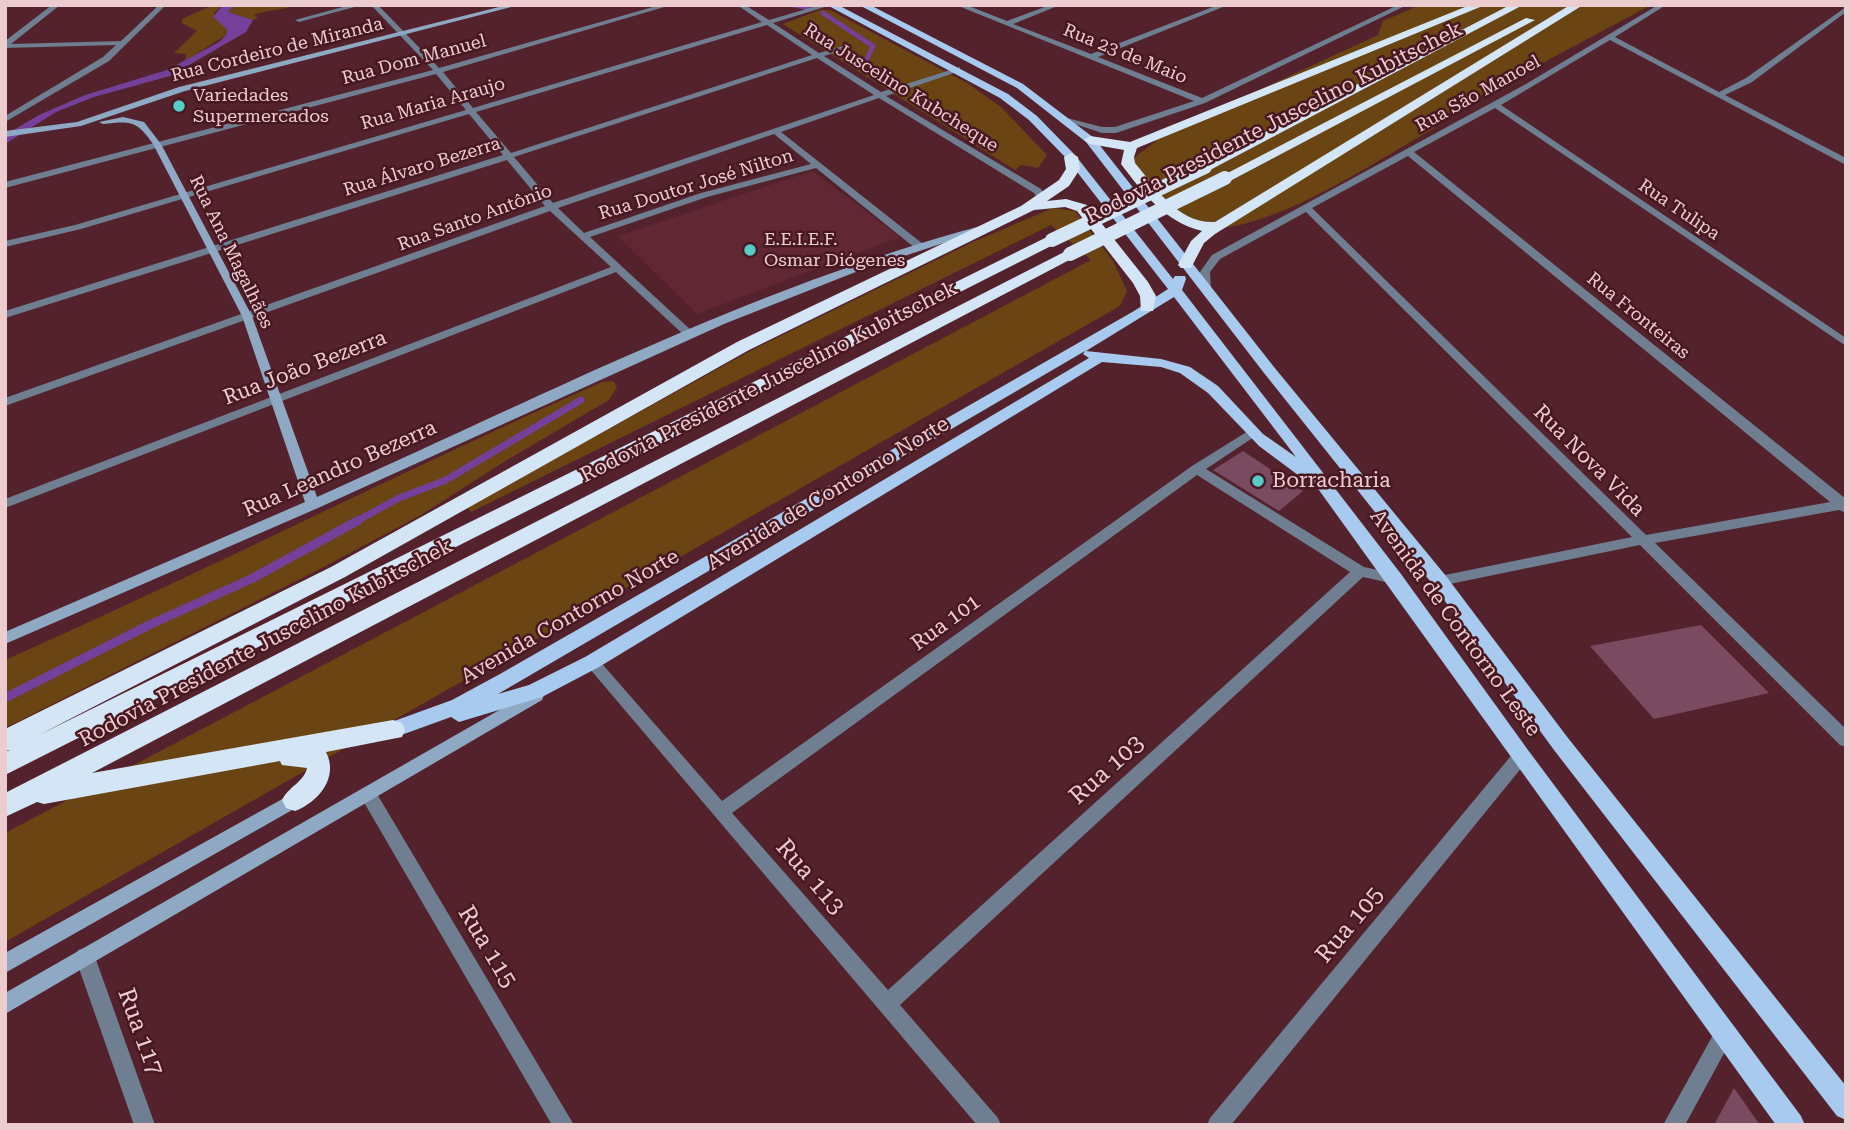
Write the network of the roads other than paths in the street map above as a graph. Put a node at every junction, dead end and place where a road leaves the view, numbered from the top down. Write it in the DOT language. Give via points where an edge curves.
graph roads {
  1 [pos="57,5"];
  2 [pos="163,5"];
  3 [pos="359,5"];
  4 [pos="374,5"];
  5 [pos="516,5"];
  6 [pos="668,5"];
  7 [pos="740,5"];
  8 [pos="830,5"];
  9 [pos="864,5"];
  10 [pos="959,5"];
  11 [pos="1057,5"];
  12 [pos="1225,5"];
  13 [pos="1404,5"];
  14 [pos="1480,5"];
  15 [pos="1518,5"];
  16 [pos="1558,5"];
  17 [pos="1578,5"];
  18 [pos="1663,5"];
  19 [pos="1846,9"];
  20 [pos="299,20"];
  21 [pos="769,22"];
  22 [pos="1006,24"];
  23 [pos="405,35"];
  24 [pos="1609,37"];
  25 [pos="124,43"];
  26 [pos="5,46"];
  27 [pos="847,46"];
  28 [pos="819,55"];
  29 [pos="1091,57"];
  30 [pos="957,69"];
  31 [pos="438,71"];
  32 [pos="879,95"];
  33 [pos="1719,95"];
  34 [pos="1202,101"];
  35 [pos="1494,104"];
  36 [pos="133,105"];
  37 [pos="471,110"];
  38 [pos="5,120"];
  39 [pos="1067,120"];
  40 [pos="140,121"];
  41 [pos="78,124"];
  42 [pos="774,130"];
  43 [pos="5,134"];
  44 [pos="1090,141"];
  45 [pos="157,144"];
  46 [pos="1132,146"];
  47 [pos="1407,150"];
  48 [pos="510,156"];
  49 [pos="1071,157"];
  50 [pos="1846,162"];
  51 [pos="817,165"];
  52 [pos="5,185"];
  53 [pos="184,195"];
  54 [pos="1042,199"];
  55 [pos="551,207"];
  56 [pos="1307,208"];
  57 [pos="1026,209"];
  58 [pos="1222,225"];
  59 [pos="987,227"];
  60 [pos="584,236"];
  61 [pos="5,244"];
  62 [pos="919,246"];
  63 [pos="214,249"];
  64 [pos="1186,265"];
  65 [pos="618,268"];
  66 [pos="1175,290"];
  67 [pos="1206,291"];
  68 [pos="1147,308"];
  69 [pos="5,315"];
  70 [pos="247,316"];
  71 [pos="689,334"];
  72 [pos="1846,343"];
  73 [pos="1080,348"];
  74 [pos="1099,358"];
  75 [pos="1205,380"];
  76 [pos="276,400"];
  77 [pos="1261,400"];
  78 [pos="5,402"];
  79 [pos="1235,411"];
  80 [pos="1253,432"];
  81 [pos="1196,469"];
  82 [pos="1324,487"];
  83 [pos="5,504"];
  84 [pos="313,505"];
  85 [pos="1844,505"];
  86 [pos="1643,540"];
  87 [pos="1360,571"];
  88 [pos="1395,579"];
  89 [pos="1440,581"];
  90 [pos="5,638"];
  91 [pos="586,665"];
  92 [pos="393,730"];
  93 [pos="1846,740"];
  94 [pos="5,741"];
  95 [pos="1521,756"];
  96 [pos="5,764"];
  97 [pos="160,771"];
  98 [pos="368,794"];
  99 [pos="295,800"];
  100 [pos="13,802"];
  101 [pos="721,811"];
  102 [pos="85,957"];
  103 [pos="5,964"];
  104 [pos="5,1004"];
  105 [pos="887,1004"];
  106 [pos="1724,1033"];
  107 [pos="1846,1107"];
  108 [pos="145,1125"];
  109 [pos="564,1125"];
  110 [pos="991,1125"];
  111 [pos="1217,1125"];
  112 [pos="1674,1125"];
  113 [pos="1792,1125"];
  1 -- 26 [label="street"];
  2 -- 25 [label="street"];
  3 -- 20 [label="street"];
  4 -- 23 [label="street"];
  5 -- 23 [label="street, Rua Cordeiro de Miranda"];
  6 -- 31 [label="street, Rua Dom Manuel"];
  7 -- 21 [label="street, Rua Juscelino Kubcheque"];
  8 -- 21 [label="street, Rua Maria Araujo"];
  8 -- 30 [label="main road, Avenida de Contorno Leste"];
  9 -- 39 [label="main road, Avenida de Contorno Leste" via="1020,86"];
  10 -- 22 [label="street, Rua 23 de Maio"];
  11 -- 22 [label="street"];
  12 -- 29 [label="street"];
  13 -- 34 [label="street"];
  14 -- 46 [label="highway"];
  15 -- 96 [label="highway, Rodovia Presidente Juscelino Kubitschek, bridge" via="1205,167"];
  16 -- 100 [label="highway, Rodovia Presidente Juscelino Kubitschek, bridge"];
  17 -- 58 [label="highway"];
  18 -- 24 [label="street, Rua São Manoel"];
  19 -- 33 [label="street" via="1749,80"];
  21 -- 28 [label="street, Rua Juscelino Kubcheque"];
  21 -- 37 [label="street, Rua Maria Araujo"];
  22 -- 29 [label="street, Rua 23 de Maio"];
  23 -- 31 [label="street"];
  23 -- 36 [label="street, Rua Cordeiro de Miranda"];
  24 -- 33 [label="street"];
  24 -- 35 [label="street, Rua São Manoel"];
  25 -- 26 [label="street"];
  25 -- 38 [label="street" via="81,76"];
  27 -- 28 [label="street, Rua Álvaro Bezerra"];
  28 -- 32 [label="street, Rua Juscelino Kubcheque"];
  28 -- 48 [label="street, Rua Álvaro Bezerra"];
  29 -- 34 [label="street, Rua 23 de Maio"];
  30 -- 32 [label="street, Rua Santo Antônio"];
  30 -- 49 [label="main road, Avenida de Contorno Leste" via="1019,106"];
  31 -- 37 [label="street"];
  31 -- 45 [label="street, Rua Dom Manuel"];
  32 -- 42 [label="street, Rua Santo Antônio"];
  32 -- 54 [label="street, Rua Juscelino Kubcheque" via="1038,191"];
  33 -- 50 [label="street"];
  34 -- 39 [label="street" via="1116,130"];
  35 -- 47 [label="street, Rua São Manoel"];
  35 -- 72 [label="street, Rua Tulipa"];
  36 -- 40 [label="street, Rua Ana Magalhães"];
  36 -- 41 [label="street, Rua Cordeiro de Miranda"];
  37 -- 48 [label="street"];
  37 -- 53 [label="street, Rua Maria Araujo"];
  39 -- 44 [label="main road, Avenida de Contorno Leste"];
  40 -- 41 [label="street"];
  40 -- 45 [label="street, Rua Ana Magalhães"];
  41 -- 43 [label="street, Rua Cordeiro de Miranda"];
  42 -- 51 [label="street"];
  42 -- 55 [label="street, Rua Santo Antônio"];
  44 -- 46 [label="highway"];
  44 -- 64 [label="main road, Avenida de Contorno Leste"];
  45 -- 52 [label="street, Rua Dom Manuel"];
  45 -- 53 [label="street, Rua Ana Magalhães"];
  46 -- 58 [label="highway" via="1128,164 1179,220 1194,227"];
  47 -- 56 [label="street, Rua São Manoel"];
  47 -- 85 [label="street, Rua Fronteiras"];
  48 -- 55 [label="street"];
  48 -- 63 [label="street, Rua Álvaro Bezerra"];
  49 -- 54 [label="highway" via="1070,175"];
  49 -- 66 [label="main road, Avenida de Contorno Leste"];
  51 -- 60 [label="street, Rua Doutor José Nilton" via="704,195"];
  51 -- 62 [label="street"];
  53 -- 61 [label="street, Rua Maria Araujo"];
  53 -- 63 [label="street, Rua Ana Magalhães"];
  54 -- 57 [label="highway"];
  55 -- 60 [label="street"];
  55 -- 70 [label="street, Rua Santo Antônio"];
  56 -- 67 [label="street, Rua São Manoel" via="1216,257 1202,276"];
  56 -- 86 [label="street, Rua Nova Vida"];
  57 -- 59 [label="highway"];
  57 -- 68 [label="highway" via="1066,203 1082,208 1140,282 1148,296"];
  58 -- 64 [label="highway" via="1198,241"];
  59 -- 62 [label="street, Rua Leandro Bezerra"];
  59 -- 94 [label="highway" via="743,346 338,572"];
  60 -- 65 [label="street"];
  62 -- 71 [label="street, Rua Leandro Bezerra"];
  63 -- 69 [label="street, Rua Álvaro Bezerra"];
  63 -- 70 [label="street, Rua Ana Magalhães"];
  64 -- 66 [label="main road"];
  64 -- 67 [label="main road, Avenida de Contorno Leste"];
  65 -- 71 [label="street"];
  65 -- 76 [label="street, Rua João Bezerra"];
  66 -- 68 [label="main road, Avenida Contorno Norte"];
  66 -- 77 [label="main road, Avenida de Contorno Leste"];
  67 -- 89 [label="main road, Avenida de Contorno Leste"];
  68 -- 73 [label="main road, Avenida Contorno Norte"];
  70 -- 76 [label="street, Rua Ana Magalhães"];
  70 -- 78 [label="street, Rua Santo Antônio"];
  71 -- 84 [label="street, Rua Leandro Bezerra"];
  73 -- 74 [label="main road"];
  73 -- 92 [label="main road, Avenida Contorno Norte" via="507,680 459,706"];
  74 -- 75 [label="main road" via="1155,362"];
  74 -- 91 [label="main road, Avenida de Contorno Norte"];
  75 -- 77 [label="main road"];
  75 -- 79 [label="main road"];
  76 -- 83 [label="street, Rua João Bezerra"];
  76 -- 84 [label="street, Rua Ana Magalhães"];
  77 -- 79 [label="main road" via="1237,405"];
  77 -- 82 [label="main road, Avenida de Contorno Leste"];
  79 -- 80 [label="main road"];
  80 -- 81 [label="street, Rua 101"];
  80 -- 82 [label="main road"];
  81 -- 87 [label="street"];
  81 -- 101 [label="street, Rua 101"];
  82 -- 88 [label="main road, Avenida de Contorno Leste"];
  84 -- 90 [label="street, Rua Leandro Bezerra"];
  85 -- 86 [label="street"];
  86 -- 89 [label="street"];
  86 -- 93 [label="street, Rua Nova Vida"];
  87 -- 88 [label="street"];
  87 -- 105 [label="street, Rua 103"];
  88 -- 95 [label="main road, Avenida de Contorno Leste"];
  89 -- 107 [label="main road, Avenida de Contorno Leste" via="1561,744"];
  91 -- 92 [label="main road, Avenida de Contorno Norte" via="508,701"];
  91 -- 98 [label="street"];
  91 -- 101 [label="street, Rua 113"];
  92 -- 97 [label="highway"];
  95 -- 106 [label="main road, Avenida de Contorno Leste"];
  95 -- 111 [label="street, Rua 105"];
  97 -- 99 [label="highway" via="316,757 321,772"];
  97 -- 100 [label="highway"];
  98 -- 102 [label="street"];
  98 -- 109 [label="street, Rua 115"];
  99 -- 103 [label="street"];
  101 -- 105 [label="street, Rua 113"];
  102 -- 104 [label="street"];
  102 -- 108 [label="street, Rua 117"];
  105 -- 110 [label="street, Rua 113"];
  106 -- 112 [label="street"];
  106 -- 113 [label="main road, Avenida de Contorno Leste"];
}
